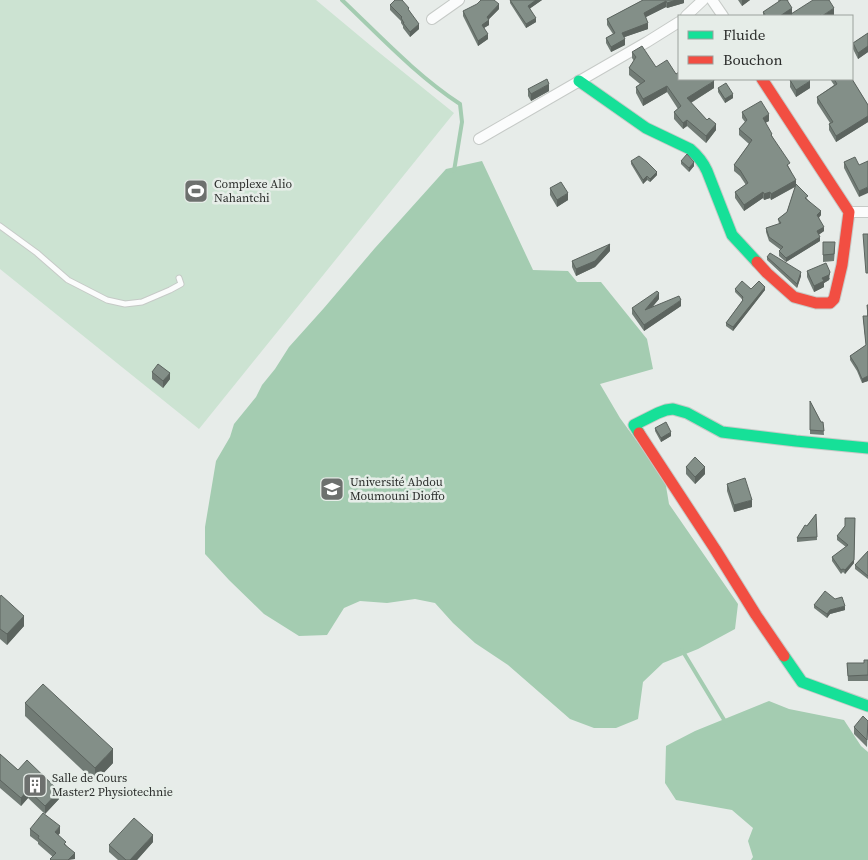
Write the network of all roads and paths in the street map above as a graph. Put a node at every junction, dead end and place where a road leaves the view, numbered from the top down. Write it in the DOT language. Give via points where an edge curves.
graph roads {
  1 [pos="459,0"];
  2 [pos="702,0"];
  3 [pos="712,0"];
  4 [pos="687,15"];
  5 [pos="722,15"];
  6 [pos="432,19"];
  7 [pos="678,23"];
  8 [pos="579,80"];
  9 [pos="763,80"];
  10 [pos="478,140"];
  11 [pos="849,212"];
  12 [pos="868,212"];
  13 [pos="0,226"];
  14 [pos="179,278"];
  15 [pos="868,448"];
  16 [pos="868,706"];
  1 -- 6 [label="street"];
  2 -- 4 [label="street"];
  3 -- 5 [label="street"];
  7 -- 8 [label="street"];
  8 -- 10 [label="street"];
  8 -- 11 [label="street" via="642,125 695,154 707,171 732,235 794,297 816,303 830,303 834,299"];
  9 -- 11 [label="street"];
  11 -- 12 [label="street"];
  13 -- 14 [label="lane" via="68,280 108,300 125,304 142,302 181,284"];
  15 -- 16 [label="street" via="722,432 680,409 672,408 634,425 802,682"];
}
